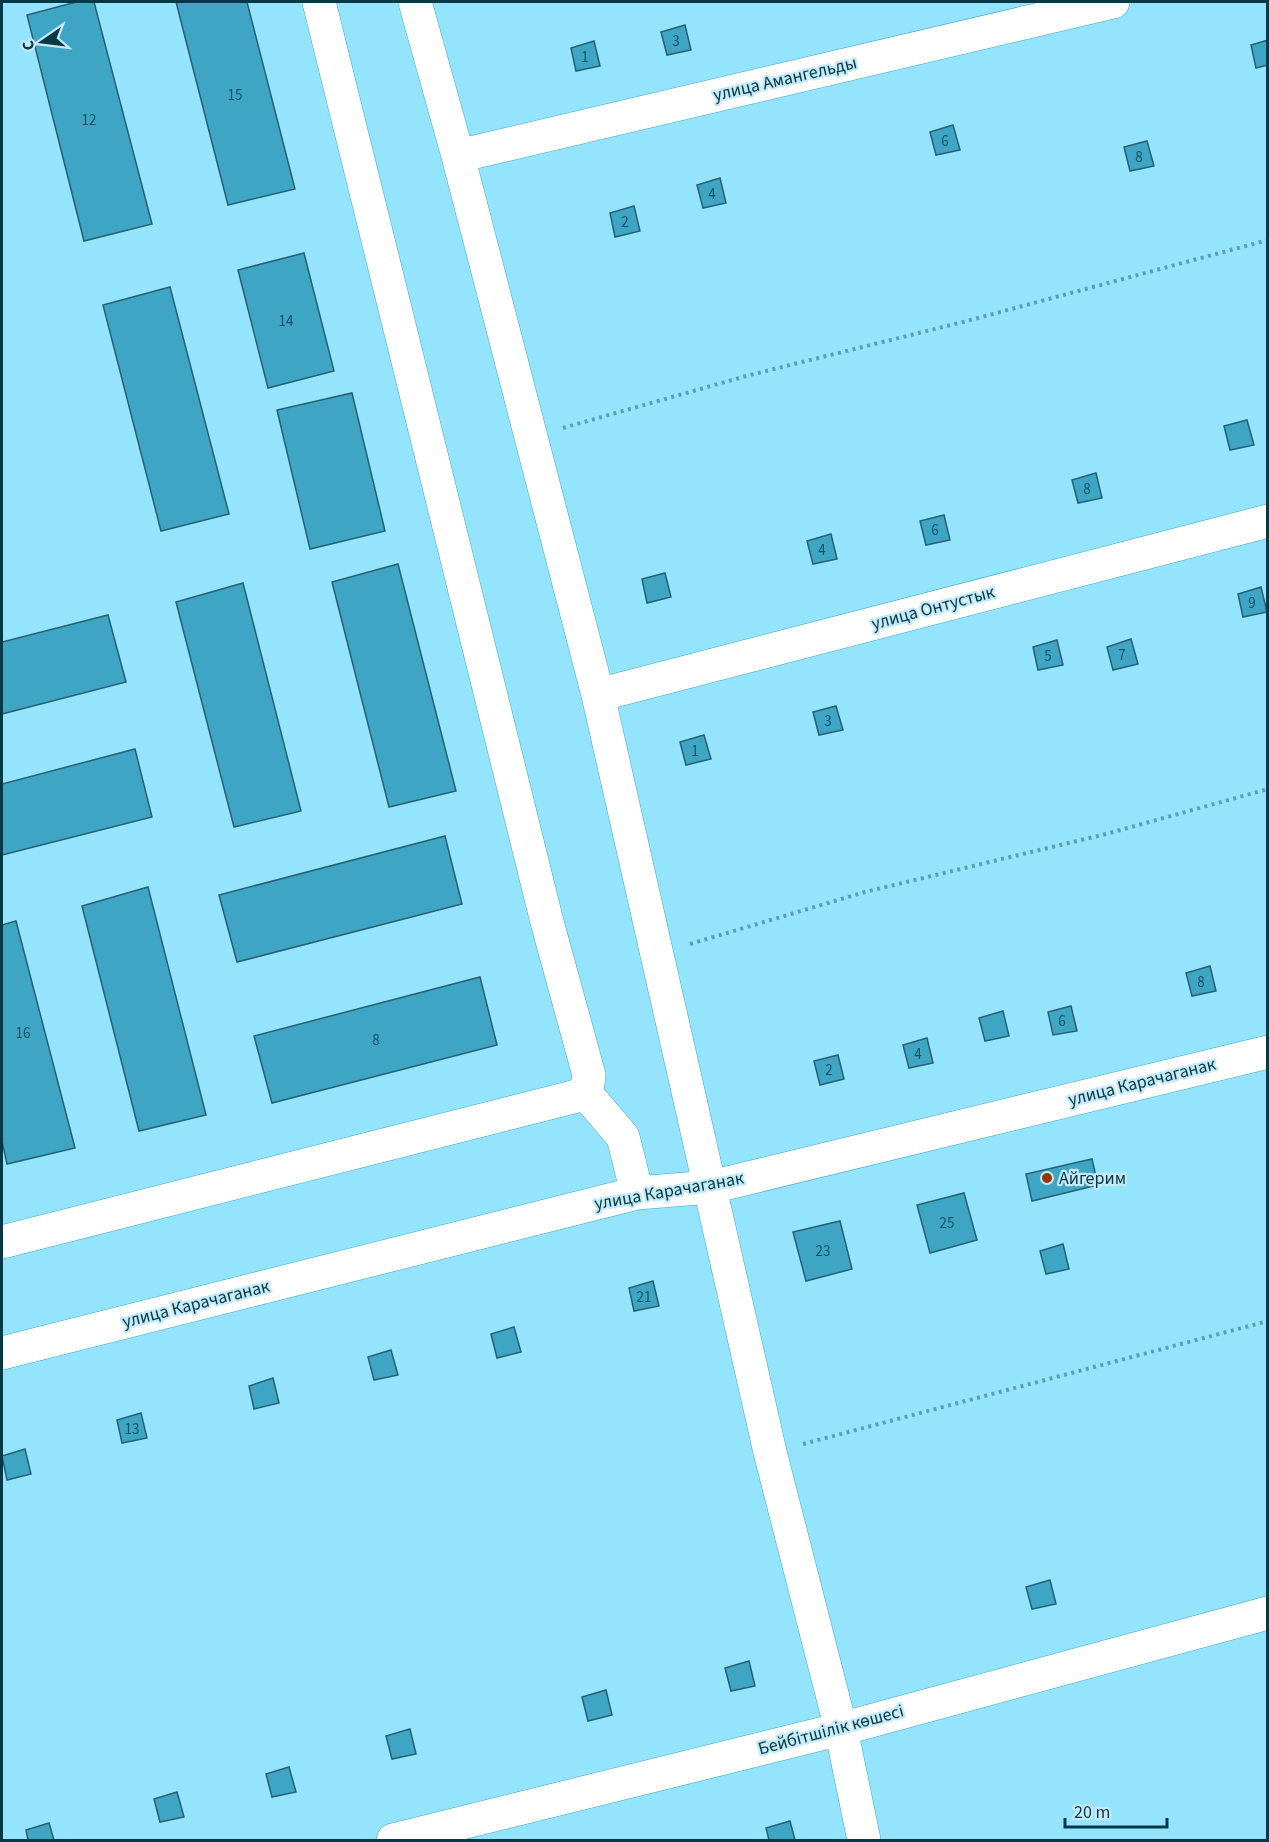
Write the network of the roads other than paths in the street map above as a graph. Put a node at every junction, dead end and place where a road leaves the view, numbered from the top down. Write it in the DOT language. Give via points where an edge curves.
graph roads {
  1 [pos="319,2"];
  2 [pos="416,2"];
  3 [pos="1113,2"];
  4 [pos="458,156"];
  5 [pos="1268,521"];
  6 [pos="598,695"];
  7 [pos="1268,1052"];
  8 [pos="584,1091"];
  9 [pos="711,1187"];
  10 [pos="637,1193"];
  11 [pos="2,1242"];
  12 [pos="2,1353"];
  13 [pos="1268,1613"];
  14 [pos="841,1728"];
  15 [pos="393,1840"];
  16 [pos="864,1840"];
  1 -- 8 [label="street" via="589,1076"];
  2 -- 4 [label="street"];
  3 -- 4 [label="street, улица Амангельды"];
  4 -- 6 [label="street"];
  5 -- 6 [label="street, улица Онтустык"];
  6 -- 9 [label="street"];
  7 -- 9 [label="street, улица Карачаганак"];
  8 -- 10 [label="street" via="623,1137"];
  8 -- 11 [label="street"];
  9 -- 10 [label="street, улица Карачаганак"];
  9 -- 14 [label="street" via="770,1452"];
  10 -- 12 [label="street, улица Карачаганак"];
  13 -- 14 [label="street, Бейбітшілік көшесі"];
  14 -- 15 [label="street, Бейбітшілік көшесі"];
  14 -- 16 [label="street"];
}
